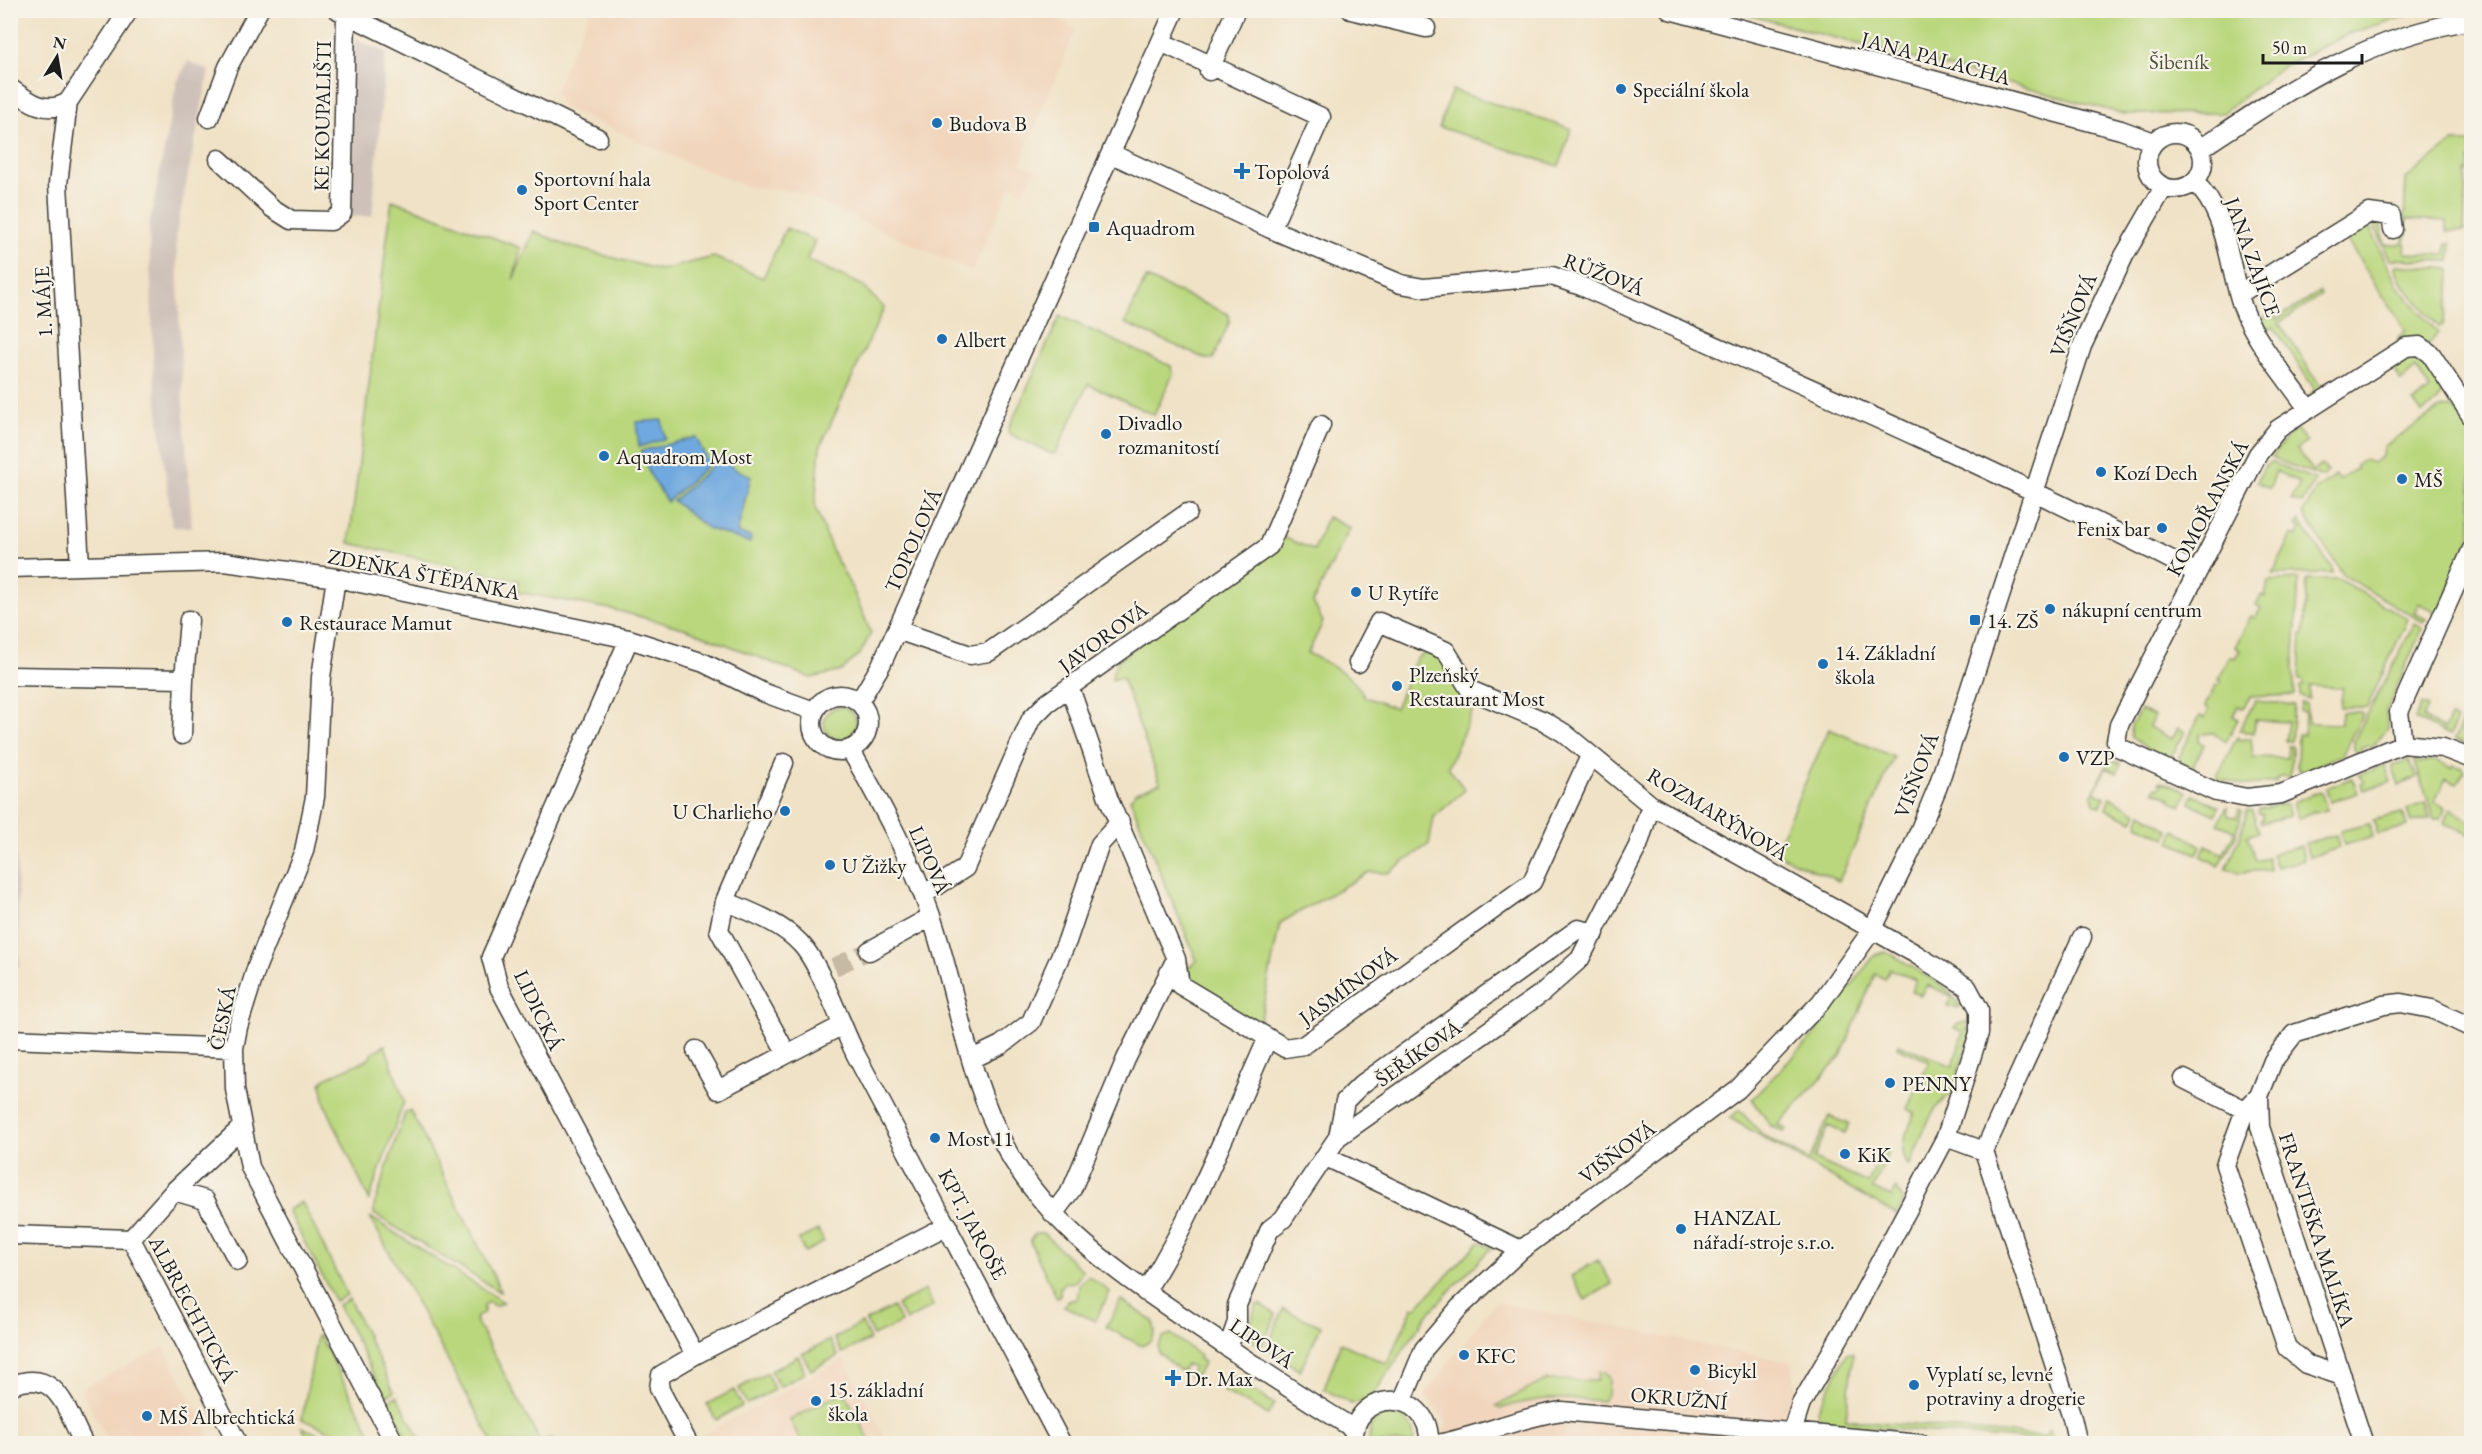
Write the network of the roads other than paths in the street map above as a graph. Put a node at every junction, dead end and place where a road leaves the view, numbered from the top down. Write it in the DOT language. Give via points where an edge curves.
graph roads {
  1 [pos="129,10"];
  2 [pos="259,10"];
  3 [pos="1175,10"];
  4 [pos="1236,10"];
  5 [pos="1351,10"];
  6 [pos="1671,10"];
  7 [pos="342,13"];
  8 [pos="2472,20"];
  9 [pos="1426,28"];
  10 [pos="1161,42"];
  11 [pos="1210,68"];
  12 [pos="10,88"];
  13 [pos="68,102"];
  14 [pos="209,118"];
  15 [pos="598,138"];
  16 [pos="2154,142"];
  17 [pos="2200,149"];
  18 [pos="1112,154"];
  19 [pos="219,159"];
  20 [pos="2194,182"];
  21 [pos="2164,188"];
  22 [pos="1270,229"];
  23 [pos="2393,229"];
  24 [pos="2239,294"];
  25 [pos="2308,409"];
  26 [pos="2472,417"];
  27 [pos="1321,425"];
  28 [pos="2034,490"];
  29 [pos="1187,513"];
  30 [pos="2472,549"];
  31 [pos="80,566"];
  32 [pos="10,568"];
  33 [pos="2197,573"];
  34 [pos="336,578"];
  35 [pos="189,620"];
  36 [pos="897,630"];
  37 [pos="630,639"];
  38 [pos="1358,663"];
  39 [pos="10,676"];
  40 [pos="184,679"];
  41 [pos="1070,688"];
  42 [pos="859,702"];
  43 [pos="814,711"];
  44 [pos="182,735"];
  45 [pos="2403,744"];
  46 [pos="850,749"];
  47 [pos="1590,756"];
  48 [pos="2472,759"];
  49 [pos="784,763"];
  50 [pos="1651,805"];
  51 [pos="1120,822"];
  52 [pos="923,895"];
  53 [pos="725,900"];
  54 [pos="931,917"];
  55 [pos="1872,930"];
  56 [pos="1594,933"];
  57 [pos="2082,937"];
  58 [pos="869,951"];
  59 [pos="1176,959"];
  60 [pos="841,1026"];
  61 [pos="2472,1028"];
  62 [pos="10,1039"];
  63 [pos="1267,1040"];
  64 [pos="234,1048"];
  65 [pos="696,1050"];
  66 [pos="787,1054"];
  67 [pos="972,1059"];
  68 [pos="2184,1080"];
  69 [pos="2259,1096"];
  70 [pos="2245,1110"];
  71 [pos="241,1128"];
  72 [pos="1338,1137"];
  73 [pos="1946,1137"];
  74 [pos="1984,1150"];
  75 [pos="1326,1157"];
  76 [pos="174,1191"];
  77 [pos="1053,1214"];
  78 [pos="948,1225"];
  79 [pos="10,1235"];
  80 [pos="131,1239"];
  81 [pos="1521,1250"];
  82 [pos="238,1262"];
  83 [pos="1145,1292"];
  84 [pos="1228,1348"];
  85 [pos="695,1355"];
  86 [pos="2342,1376"];
  87 [pos="10,1386"];
  88 [pos="1402,1401"];
  89 [pos="1792,1432"];
  90 [pos="1354,1436"];
  91 [pos="84,1443"];
  92 [pos="238,1443"];
  93 [pos="395,1443"];
  94 [pos="688,1443"];
  95 [pos="1062,1443"];
  96 [pos="1428,1443"];
  97 [pos="1437,1443"];
  98 [pos="1921,1443"];
  99 [pos="2078,1443"];
  100 [pos="2364,1443"];
  1 -- 13 [label="street"];
  2 -- 14 [label="street" via="228,67"];
  3 -- 10 [label="street, TOPOLOVÁ"];
  4 -- 11 [label="street"];
  5 -- 9 [label="street"];
  6 -- 16 [label="street, JANA PALACHA"];
  7 -- 15 [label="street, KE KOUPALIŠTI"];
  7 -- 19 [label="street, KE KOUPALIŠTI" via="342,213 332,221 291,220 272,208"];
  8 -- 17 [label="street" via="2384,42 2330,66 2278,95"];
  10 -- 11 [label="street"];
  10 -- 18 [label="street, TOPOLOVÁ"];
  11 -- 22 [label="street" via="1321,117"];
  12 -- 13 [label="street" via="46,108 59,108"];
  13 -- 31 [label="street, 1. MÁJE" via="58,184"];
  16 -- 17 [label="street" via="2179,134"];
  16 -- 21 [label="street" via="2149,149 2147,168"];
  17 -- 20 [label="street" via="2202,166"];
  18 -- 22 [label="street, RŮŽOVÁ"];
  18 -- 36 [label="street, TOPOLOVÁ"];
  20 -- 21 [label="street" via="2180,189"];
  20 -- 24 [label="street, JANA ZAJÍCE" via="2204,190 2215,210"];
  21 -- 28 [label="street, VIŠŇOVÁ" via="2101,299"];
  22 -- 28 [label="street, RŮŽOVÁ" via="1401,284 1424,288 1552,276 1861,409"];
  23 -- 24 [label="street" via="2391,216 2369,213"];
  24 -- 25 [label="street, JANA ZAJÍCE" via="2258,337"];
  25 -- 26 [label="street, KOMOŘANSKÁ" via="2406,347 2420,346 2431,354"];
  25 -- 33 [label="street, KOMOŘANSKÁ" via="2278,429 2258,454"];
  27 -- 41 [label="street, JAVOROVÁ" via="1269,546"];
  28 -- 33 [label="street, RŮŽOVÁ"];
  28 -- 55 [label="street, VIŠŇOVÁ" via="1938,786"];
  29 -- 36 [label="street" via="989,652 970,655"];
  30 -- 45 [label="street" via="2399,712"];
  31 -- 32 [label="street, ZDEŇKA ŠTĚPÁNKA"];
  31 -- 34 [label="street, ZDEŇKA ŠTĚPÁNKA" via="233,563"];
  33 -- 45 [label="street, KOMOŘANSKÁ" via="2119,725 2118,747 2210,790 2247,798 2282,794"];
  34 -- 37 [label="street, ZDEŇKA ŠTĚPÁNKA"];
  34 -- 64 [label="street, ČESKÁ" via="321,678 315,797 304,851 257,966"];
  35 -- 40 [label="street"];
  36 -- 42 [label="street, TOPOLOVÁ"];
  37 -- 43 [label="street, ZDEŇKA ŠTĚPÁNKA" via="704,663 762,692"];
  37 -- 85 [label="street, LIDICKÁ" via="491,957 500,987"];
  38 -- 47 [label="street, ROZMARÝNOVÁ" via="1379,622 1446,651 1470,690 1544,721"];
  39 -- 40 [label="street"];
  40 -- 44 [label="street"];
  41 -- 51 [label="street, JASMÍNOVÁ"];
  41 -- 52 [label="street, JAVOROVÁ" via="1031,718 965,868"];
  42 -- 43 [label="street" via="849,696 831,696"];
  42 -- 46 [label="street" via="868,725 860,742"];
  43 -- 46 [label="street" via="812,724 819,742 830,749"];
  45 -- 48 [label="street" via="2443,748"];
  46 -- 52 [label="street, LIPOVÁ"];
  47 -- 50 [label="street, ROZMARÝNOVÁ"];
  47 -- 63 [label="street, JASMÍNOVÁ" via="1532,882 1304,1045 1285,1048"];
  49 -- 53 [label="street"];
  50 -- 55 [label="street, ROZMARÝNOVÁ"];
  50 -- 56 [label="street, ŠEŘÍKOVÁ" via="1638,846"];
  51 -- 59 [label="street, JASMÍNOVÁ"];
  51 -- 67 [label="street" via="1100,844 1067,941 1031,1022 1001,1045"];
  52 -- 54 [label="street, LIPOVÁ"];
  53 -- 60 [label="street, KPT. JAROŠE" via="783,928 826,970"];
  53 -- 66 [label="street" via="719,930"];
  54 -- 58 [label="street"];
  54 -- 67 [label="street, LIPOVÁ"];
  55 -- 73 [label="street, ROZMARÝNOVÁ" via="1967,987 1979,1009 1979,1033"];
  55 -- 81 [label="street, VIŠŇOVÁ" via="1821,1002 1738,1089"];
  56 -- 72 [label="street, ŠEŘÍKOVÁ" via="1580,959 1542,993"];
  56 -- 72 [label="street" via="1578,928 1362,1084 1345,1101"];
  57 -- 74 [label="street"];
  59 -- 63 [label="street, JASMÍNOVÁ" via="1180,985"];
  59 -- 77 [label="street" via="1126,1059 1072,1189"];
  60 -- 66 [label="street"];
  60 -- 78 [label="street, KPT. JAROŠE"];
  61 -- 69 [label="street, FRANTIŠKA MALÍKA" via="2432,1009 2401,1003 2384,1005 2294,1034 2273,1061"];
  62 -- 64 [label="street"];
  63 -- 83 [label="street" via="1206,1177"];
  64 -- 71 [label="street, ČESKÁ"];
  65 -- 66 [label="street" via="718,1090"];
  67 -- 77 [label="street, LIPOVÁ" via="1008,1152"];
  68 -- 70 [label="street"];
  69 -- 70 [label="street, FRANTIŠKA MALÍKA"];
  69 -- 86 [label="street, FRANTIŠKA MALÍKA" via="2260,1127"];
  70 -- 86 [label="street, FRANTIŠKA MALÍKA" via="2225,1165 2287,1348 2306,1364"];
  71 -- 76 [label="street"];
  71 -- 93 [label="street, ČESKÁ" via="250,1167"];
  72 -- 75 [label="street, ŠEŘÍKOVÁ"];
  73 -- 74 [label="street"];
  73 -- 89 [label="street, ROZMARÝNOVÁ" via="1801,1404"];
  74 -- 99 [label="street"];
  75 -- 81 [label="street"];
  75 -- 84 [label="street, ŠEŘÍKOVÁ" via="1283,1219 1270,1229 1237,1305 1237,1322"];
  76 -- 80 [label="street"];
  76 -- 82 [label="street" via="204,1200"];
  77 -- 83 [label="street, LIPOVÁ" via="1080,1241"];
  78 -- 85 [label="street"];
  78 -- 95 [label="street, KPT. JAROŠE"];
  79 -- 80 [label="street, ALBRECHTICKÁ"];
  80 -- 92 [label="street, ALBRECHTICKÁ"];
  81 -- 88 [label="street, VIŠŇOVÁ" via="1424,1349"];
  83 -- 84 [label="street, LIPOVÁ"];
  84 -- 90 [label="street, LIPOVÁ"];
  85 -- 94 [label="street" via="661,1376 659,1388"];
  86 -- 100 [label="street, FRANTIŠKA MALÍKA"];
  87 -- 91 [label="street" via="41,1379 54,1388"];
  88 -- 90 [label="street" via="1378,1402 1363,1413"];
  88 -- 96 [label="street" via="1426,1423"];
  89 -- 97 [label="street, OKRUŽNÍ" via="1562,1411"];
  89 -- 98 [label="street, OKRUŽNÍ"];
}
